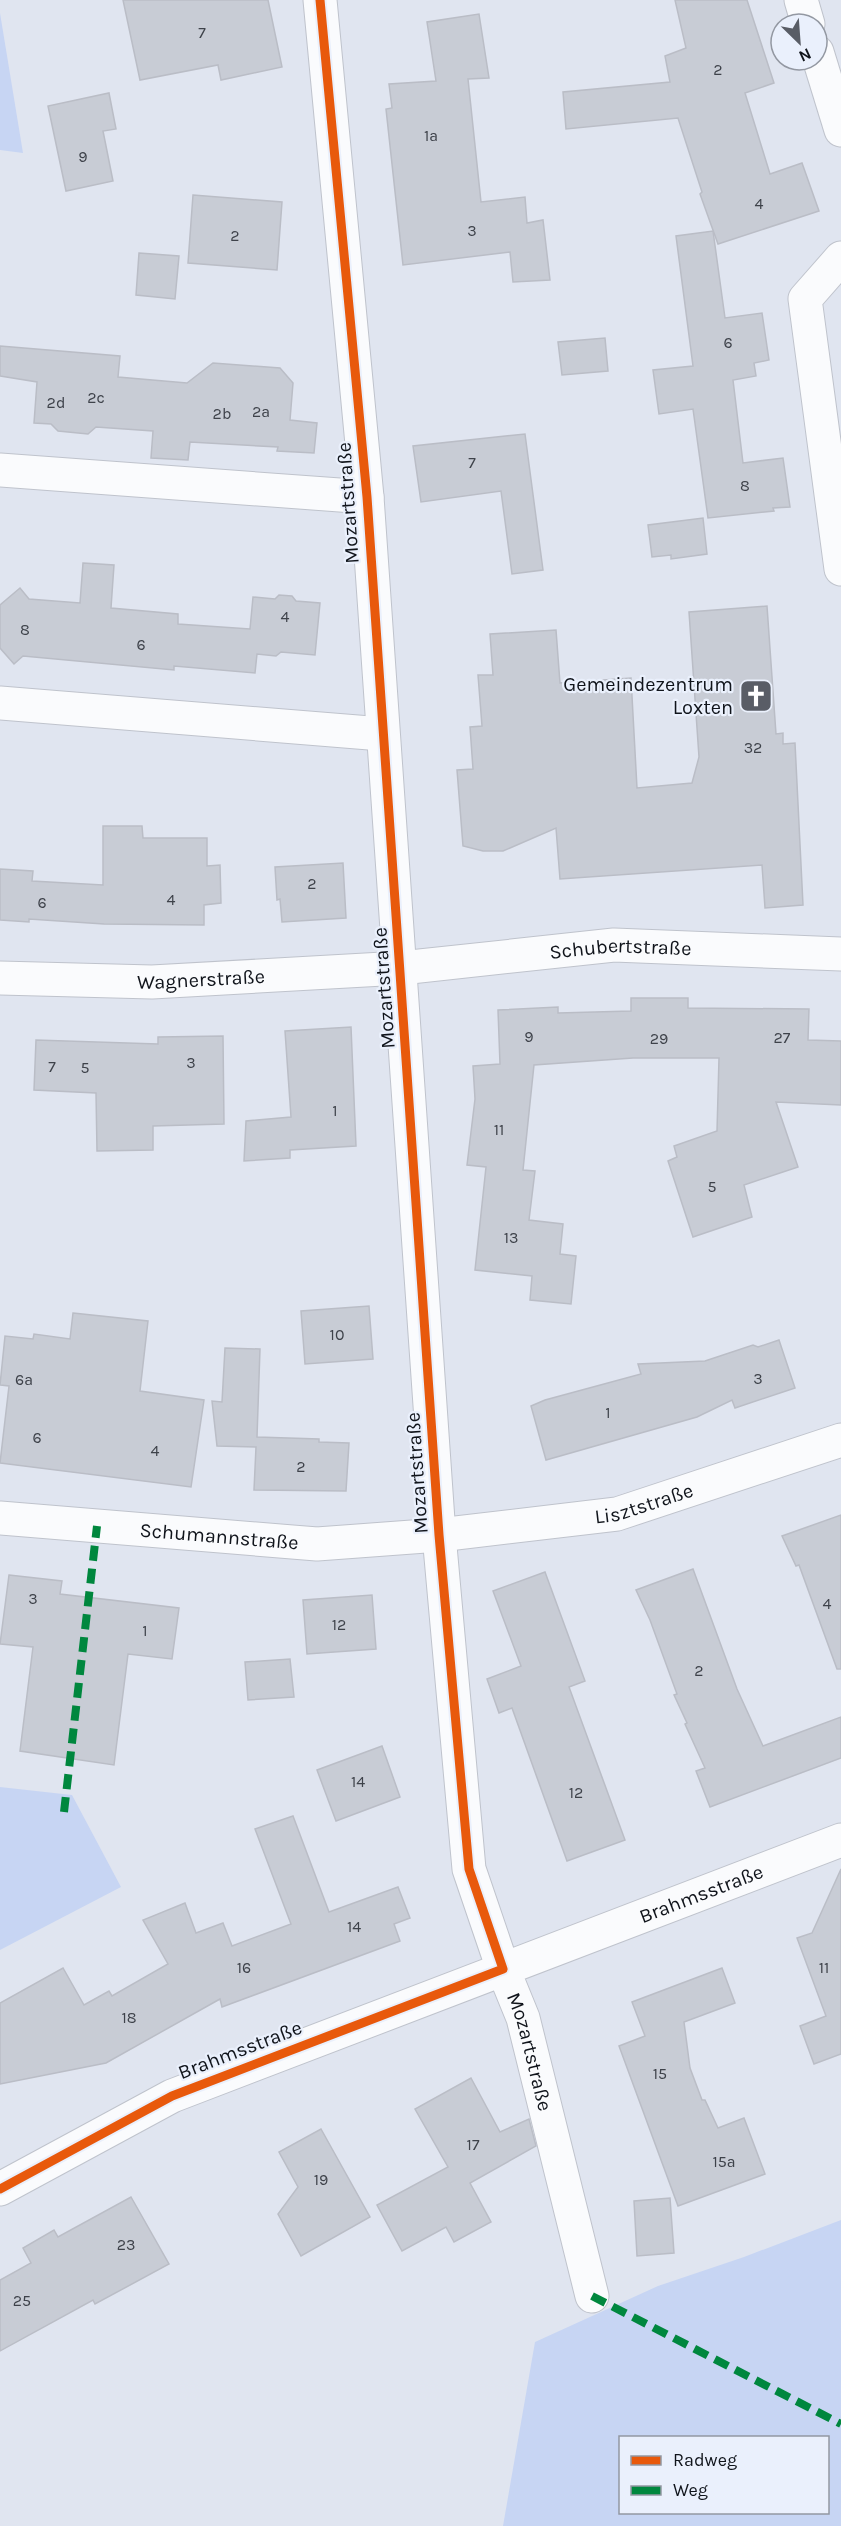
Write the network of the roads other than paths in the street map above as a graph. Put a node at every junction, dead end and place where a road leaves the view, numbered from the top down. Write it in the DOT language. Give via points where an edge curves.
graph roads {
  1 [pos="320,0"];
  2 [pos="823,72"];
  3 [pos="841,130"];
  4 [pos="841,258"];
  5 [pos="0,470"];
  6 [pos="367,497"];
  7 [pos="841,569"];
  8 [pos="0,703"];
  9 [pos="382,734"];
  10 [pos="841,954"];
  11 [pos="401,968"];
  12 [pos="0,978"];
  13 [pos="841,1440"];
  14 [pos="0,1518"];
  15 [pos="439,1535"];
  16 [pos="841,1840"];
  17 [pos="503,1968"];
  18 [pos="0,2188"];
  19 [pos="592,2296"];
  1 -- 6 [label="street, Mozartstraße"];
  2 -- 3 [label="street"];
  4 -- 7 [label="street" via="805,299"];
  5 -- 6 [label="street, Mozartstraße"];
  6 -- 9 [label="street, Mozartstraße"];
  8 -- 9 [label="street"];
  9 -- 11 [label="street, Mozartstraße"];
  10 -- 11 [label="street, Schubertstraße" via="614,945"];
  11 -- 12 [label="street, Wagnerstraße" via="152,982"];
  11 -- 15 [label="street, Mozartstraße"];
  13 -- 15 [label="street, Lisztstraße" via="617,1514"];
  14 -- 15 [label="street, Schumannstraße" via="317,1544"];
  15 -- 17 [label="street, Mozartstraße" via="469,1869"];
  16 -- 17 [label="street, Brahmsstraße"];
  17 -- 18 [label="street, Brahmsstraße" via="172,2096"];
  17 -- 19 [label="street, Mozartstraße" via="523,2019"];
}
